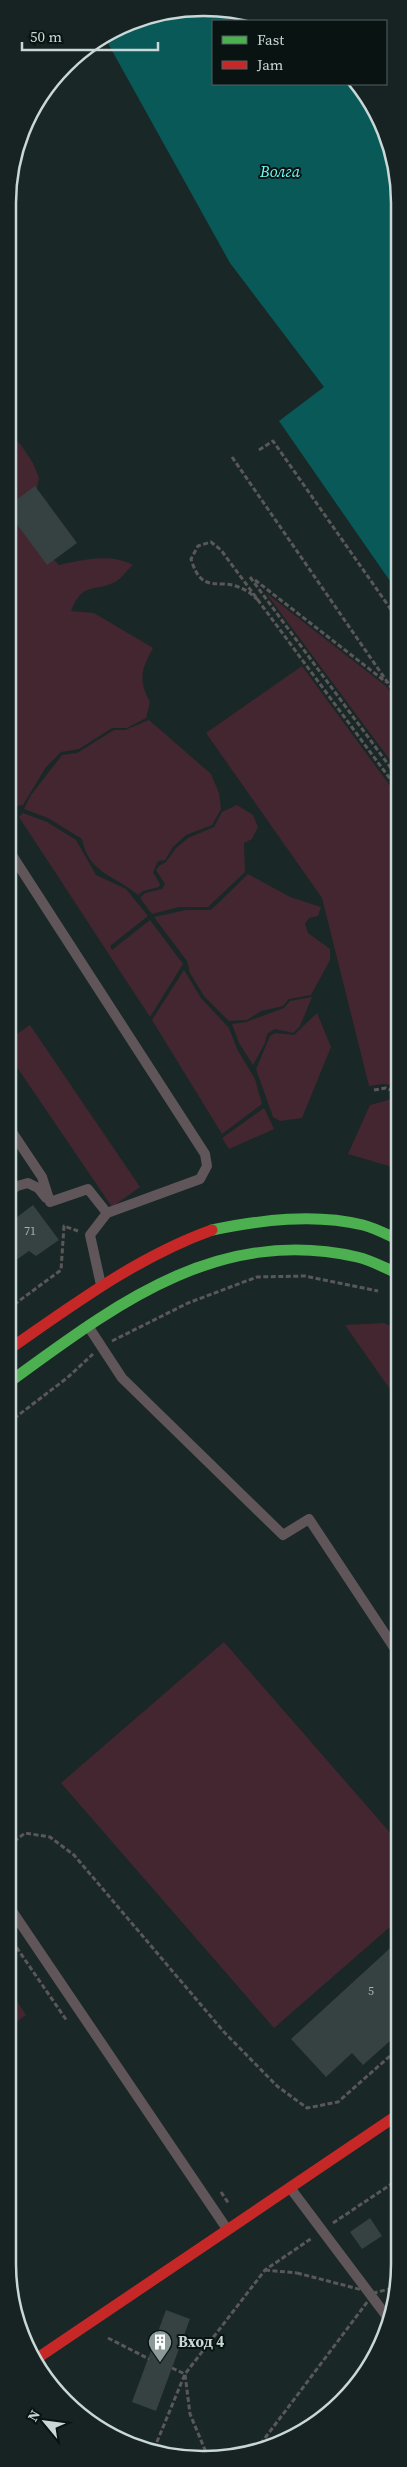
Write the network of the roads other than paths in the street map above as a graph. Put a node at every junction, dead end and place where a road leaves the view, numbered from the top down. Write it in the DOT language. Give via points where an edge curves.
graph roads {
  1 [pos="16,861"];
  2 [pos="16,1138"];
  3 [pos="16,1187"];
  4 [pos="50,1202"];
  5 [pos="107,1213"];
  6 [pos="391,1237"];
  7 [pos="391,1271"];
  8 [pos="101,1286"];
  9 [pos="88,1325"];
  10 [pos="16,1344"];
  11 [pos="16,1377"];
  12 [pos="391,1643"];
  13 [pos="16,1917"];
  14 [pos="391,2119"];
  15 [pos="290,2188"];
  16 [pos="228,2230"];
  17 [pos="384,2313"];
  18 [pos="41,2356"];
  1 -- 5 [label="lane" via="205,1154 207,1166 200,1179"];
  2 -- 4 [label="lane" via="42,1177"];
  3 -- 4 [label="lane" via="28,1183 38,1188"];
  4 -- 5 [label="lane" via="88,1189"];
  5 -- 8 [label="lane" via="90,1235"];
  6 -- 8 [label="main road" via="364,1225 313,1219 255,1221 211,1230 148,1258"];
  7 -- 9 [label="main road" via="357,1257 312,1250 264,1250 223,1257 164,1279"];
  8 -- 10 [label="main road"];
  9 -- 11 [label="main road"];
  9 -- 12 [label="lane" via="122,1378 283,1535 309,1519"];
  13 -- 16 [label="lane"];
  14 -- 15 [label="main road"];
  15 -- 16 [label="main road"];
  15 -- 17 [label="lane"];
  16 -- 18 [label="main road"];
}
